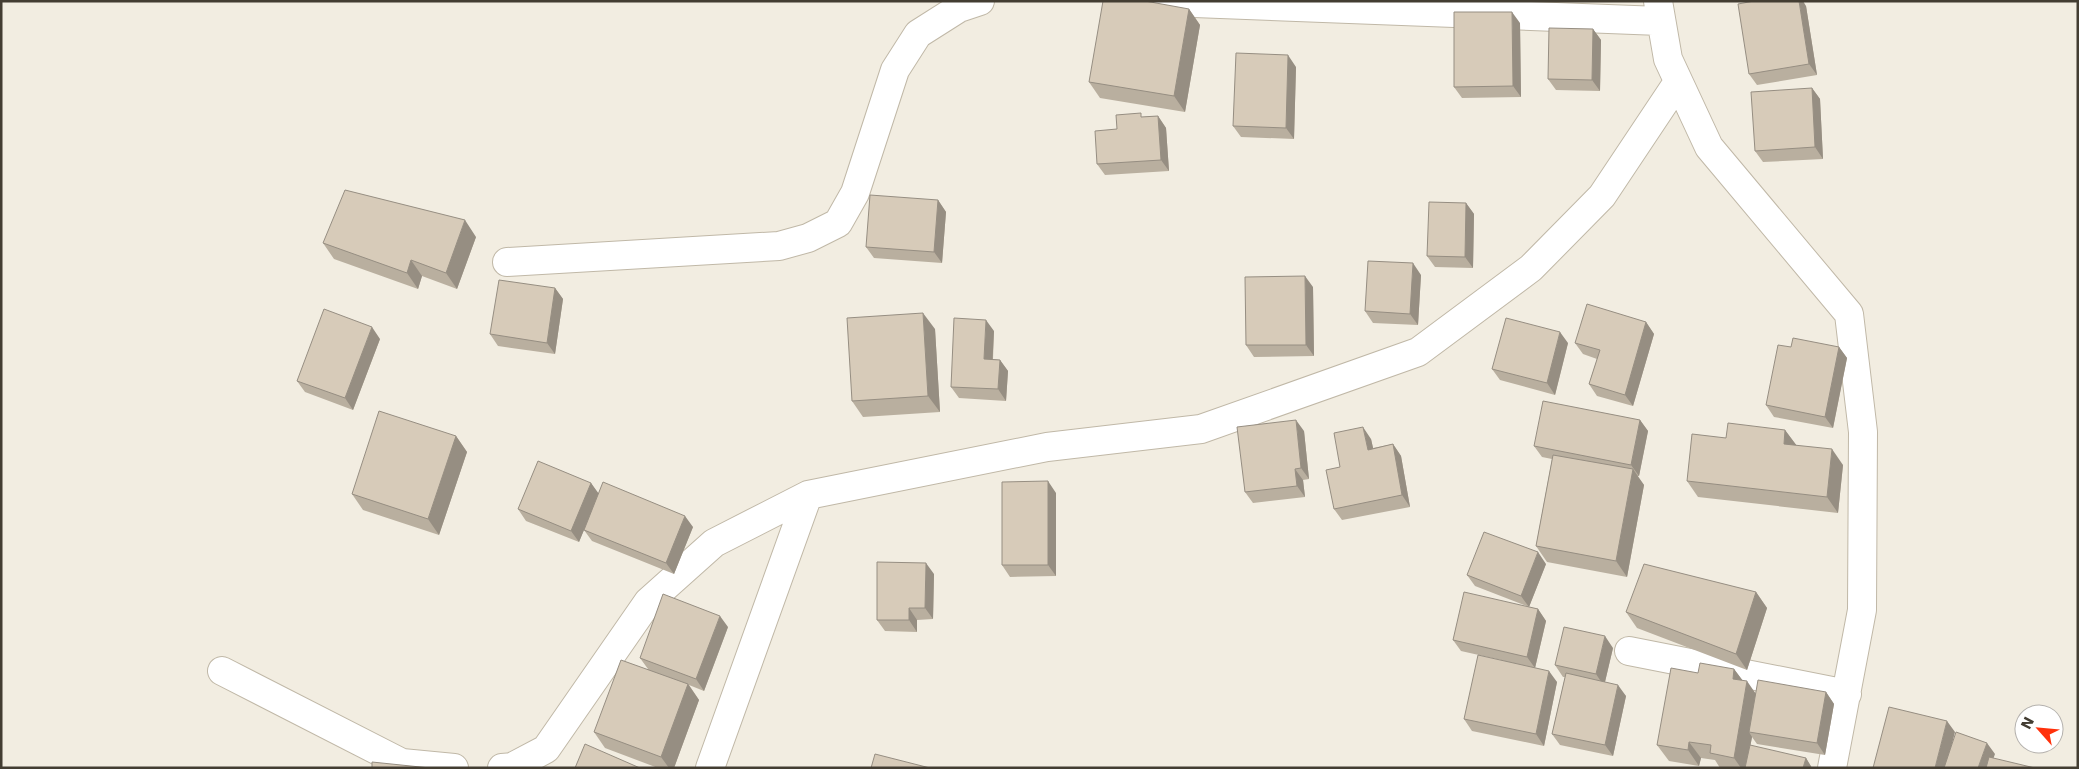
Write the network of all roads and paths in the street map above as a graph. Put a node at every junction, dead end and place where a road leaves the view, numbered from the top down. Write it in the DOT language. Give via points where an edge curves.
graph roads {
  1 [pos="980,1"];
  2 [pos="1142,1"];
  3 [pos="1659,11"];
  4 [pos="1678,82"];
  5 [pos="508,262"];
  6 [pos="808,495"];
  7 [pos="1630,651"];
  8 [pos="222,671"];
  9 [pos="1846,694"];
  10 [pos="454,768"];
  11 [pos="502,768"];
  12 [pos="710,768"];
  13 [pos="1832,768"];
  1 -- 5 [label="street" via="959,8 918,34 894,70 855,193 838,223 808,238 779,246"];
  2 -- 3 [label="street"];
  3 -- 4 [label="street" via="1668,60"];
  4 -- 6 [label="street" via="1602,196 1531,268 1418,352 1201,429 1047,447"];
  4 -- 9 [label="street" via="1709,146 1849,314 1863,432 1862,610"];
  6 -- 11 [label="street" via="714,543 648,602 546,748 512,767"];
  6 -- 12 [label="street"];
  7 -- 9 [label="street"];
  8 -- 10 [label="street" via="402,763"];
  9 -- 13 [label="street"];
}
